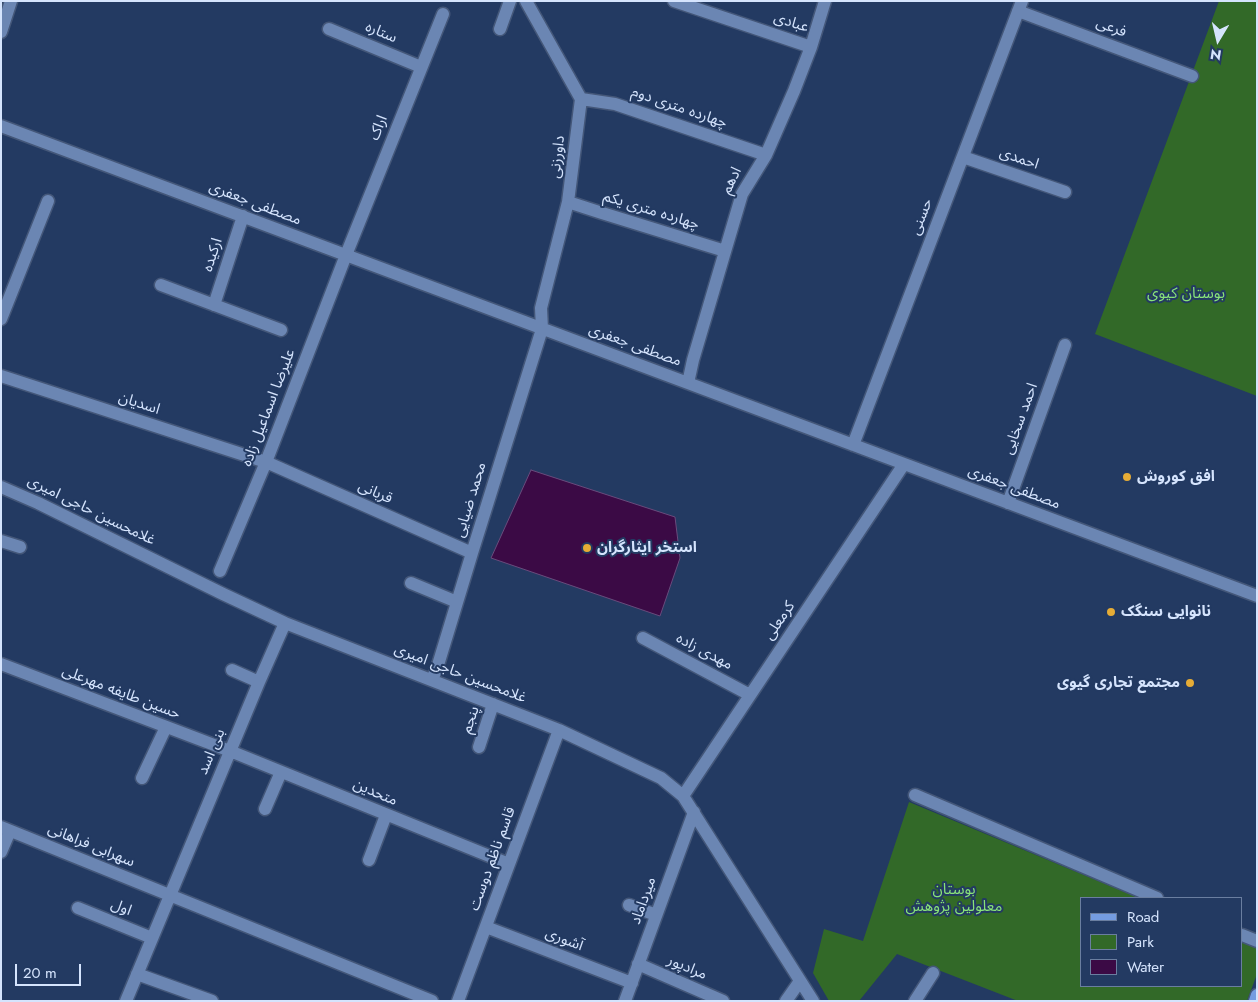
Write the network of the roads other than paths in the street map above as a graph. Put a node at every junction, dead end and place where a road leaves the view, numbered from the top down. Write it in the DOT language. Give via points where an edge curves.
graph roads {
  1 [pos="11,1"];
  2 [pos="510,1"];
  3 [pos="526,1"];
  4 [pos="674,1"];
  5 [pos="825,1"];
  6 [pos="1020,6"];
  7 [pos="443,14"];
  8 [pos="329,29"];
  9 [pos="500,29"];
  10 [pos="1,32"];
  11 [pos="812,47"];
  12 [pos="421,67"];
  13 [pos="1192,76"];
  14 [pos="582,99"];
  15 [pos="1,126"];
  16 [pos="766,154"];
  17 [pos="963,157"];
  18 [pos="1065,192"];
  19 [pos="48,201"];
  20 [pos="568,202"];
  21 [pos="243,216"];
  22 [pos="725,251"];
  23 [pos="346,255"];
  24 [pos="161,285"];
  25 [pos="214,305"];
  26 [pos="1,319"];
  27 [pos="542,329"];
  28 [pos="281,330"];
  29 [pos="1065,345"];
  30 [pos="1,376"];
  31 [pos="688,383"];
  32 [pos="853,445"];
  33 [pos="266,462"];
  34 [pos="904,464"];
  35 [pos="1,487"];
  36 [pos="1008,503"];
  37 [pos="1,541"];
  38 [pos="20,547"];
  39 [pos="472,553"];
  40 [pos="220,572"];
  41 [pos="411,583"];
  42 [pos="1257,596"];
  43 [pos="457,602"];
  44 [pos="285,623"];
  45 [pos="643,638"];
  46 [pos="1,664"];
  47 [pos="232,670"];
  48 [pos="432,680"];
  49 [pos="259,682"];
  50 [pos="750,695"];
  51 [pos="493,704"];
  52 [pos="166,727"];
  53 [pos="559,730"];
  54 [pos="479,747"];
  55 [pos="230,752"];
  56 [pos="281,772"];
  57 [pos="142,778"];
  58 [pos="915,795"];
  59 [pos="683,796"];
  60 [pos="265,809"];
  61 [pos="694,812"];
  62 [pos="386,815"];
  63 [pos="6,829"];
  64 [pos="1,852"];
  65 [pos="369,860"];
  66 [pos="509,864"];
  67 [pos="170,895"];
  68 [pos="1155,897"];
  69 [pos="629,905"];
  70 [pos="78,908"];
  71 [pos="656,915"];
  72 [pos="486,927"];
  73 [pos="1243,935"];
  74 [pos="152,938"];
  75 [pos="1257,941"];
  76 [pos="638,964"];
  77 [pos="934,973"];
  78 [pos="137,974"];
  79 [pos="800,981"];
  80 [pos="632,982"];
  81 [pos="1257,995"];
  82 [pos="126,1001"];
  83 [pos="212,1001"];
  84 [pos="432,1001"];
  85 [pos="458,1001"];
  86 [pos="625,1001"];
  87 [pos="723,1001"];
  88 [pos="786,1001"];
  89 [pos="813,1001"];
  90 [pos="914,1001"];
  91 [pos="1255,1001"];
  1 -- 10 [label="street"];
  2 -- 9 [label="street"];
  3 -- 14 [label="street"];
  4 -- 11 [label="street, عبادی"];
  5 -- 11 [label="street, ادهم"];
  6 -- 13 [label="street, فرعی"];
  6 -- 17 [label="street, حسنی"];
  7 -- 12 [label="street, اراک"];
  8 -- 12 [label="street, ستاره"];
  11 -- 16 [label="street, ادهم"];
  12 -- 23 [label="street, اراک"];
  14 -- 16 [label="street, چهارده متری دوم" via="615,104"];
  14 -- 20 [label="street, داورزنی"];
  15 -- 21 [label="street, مصطفی جعفری"];
  16 -- 22 [label="street, ادهم" via="742,194"];
  17 -- 18 [label="street, احمدی"];
  17 -- 32 [label="street, حسنی"];
  19 -- 26 [label="street"];
  20 -- 22 [label="street, چهارده متری یکم"];
  20 -- 27 [label="street, داورزنی" via="541,308"];
  21 -- 23 [label="street, مصطفی جعفری"];
  21 -- 25 [label="street, ارکیده"];
  22 -- 31 [label="street, ادهم"];
  23 -- 27 [label="street, مصطفی جعفری"];
  23 -- 33 [label="street, علیرضا اسماعیل زاده"];
  24 -- 25 [label="street"];
  25 -- 28 [label="street"];
  27 -- 31 [label="street, مصطفی جعفری"];
  27 -- 39 [label="street, محمد ضیایی"];
  29 -- 36 [label="street, احمد سخایی"];
  30 -- 33 [label="street, اسدیان"];
  31 -- 32 [label="street, مصطفی جعفری"];
  32 -- 34 [label="street, مصطفی جعفری"];
  33 -- 39 [label="street, قربانی"];
  33 -- 40 [label="street, علیرضا اسماعیل زاده"];
  34 -- 36 [label="street, مصطفی جعفری"];
  34 -- 50 [label="street, کرمعلی"];
  35 -- 44 [label="street, غلامحسین حاجی امیری"];
  36 -- 42 [label="street, مصطفی جعفری"];
  37 -- 38 [label="street"];
  39 -- 43 [label="street, محمد ضیایی"];
  41 -- 43 [label="street"];
  43 -- 48 [label="street, محمد ضیایی"];
  44 -- 48 [label="street, غلامحسین حاجی امیری"];
  44 -- 49 [label="street, بنی اسد"];
  45 -- 50 [label="street, مهدی زاده"];
  46 -- 52 [label="street, حسین طایفه مهرعلی"];
  47 -- 49 [label="street"];
  48 -- 51 [label="street, غلامحسین حاجی امیری"];
  49 -- 55 [label="street, بنی اسد"];
  50 -- 59 [label="street, کرمعلی"];
  51 -- 53 [label="street, غلامحسین حاجی امیری"];
  51 -- 54 [label="street, پنجم"];
  52 -- 55 [label="street, حسین طایفه مهرعلی"];
  52 -- 57 [label="street"];
  53 -- 59 [label="street, غلامحسین حاجی امیری" via="661,778"];
  53 -- 66 [label="street, قاسم ناظم دوست"];
  55 -- 56 [label="street, متحدین"];
  55 -- 67 [label="street, بنی اسد"];
  56 -- 60 [label="street"];
  56 -- 62 [label="street, متحدین"];
  58 -- 68 [label="street"];
  59 -- 61 [label="street, غلامحسین حاجی امیری"];
  61 -- 71 [label="street, میرداماد"];
  61 -- 79 [label="street, غلامحسین حاجی امیری"];
  62 -- 65 [label="street"];
  62 -- 66 [label="street, متحدین"];
  63 -- 64 [label="street"];
  63 -- 67 [label="street, سهرابی فراهانی"];
  66 -- 72 [label="street, قاسم ناظم دوست"];
  67 -- 74 [label="street, بنی اسد"];
  67 -- 84 [label="street"];
  69 -- 71 [label="street"];
  70 -- 74 [label="street, اول"];
  71 -- 76 [label="street, میرداماد"];
  72 -- 80 [label="street, آشوری"];
  72 -- 85 [label="street, قاسم ناظم دوست"];
  73 -- 75 [label="street"];
  74 -- 78 [label="street, بنی اسد"];
  76 -- 80 [label="street, میرداماد"];
  76 -- 87 [label="street, مرادپور"];
  77 -- 90 [label="street"];
  78 -- 82 [label="street, بنی اسد"];
  78 -- 83 [label="street"];
  79 -- 88 [label="street"];
  79 -- 89 [label="street, غلامحسین حاجی امیری"];
  80 -- 86 [label="street, میرداماد"];
  81 -- 91 [label="main road"];
}
